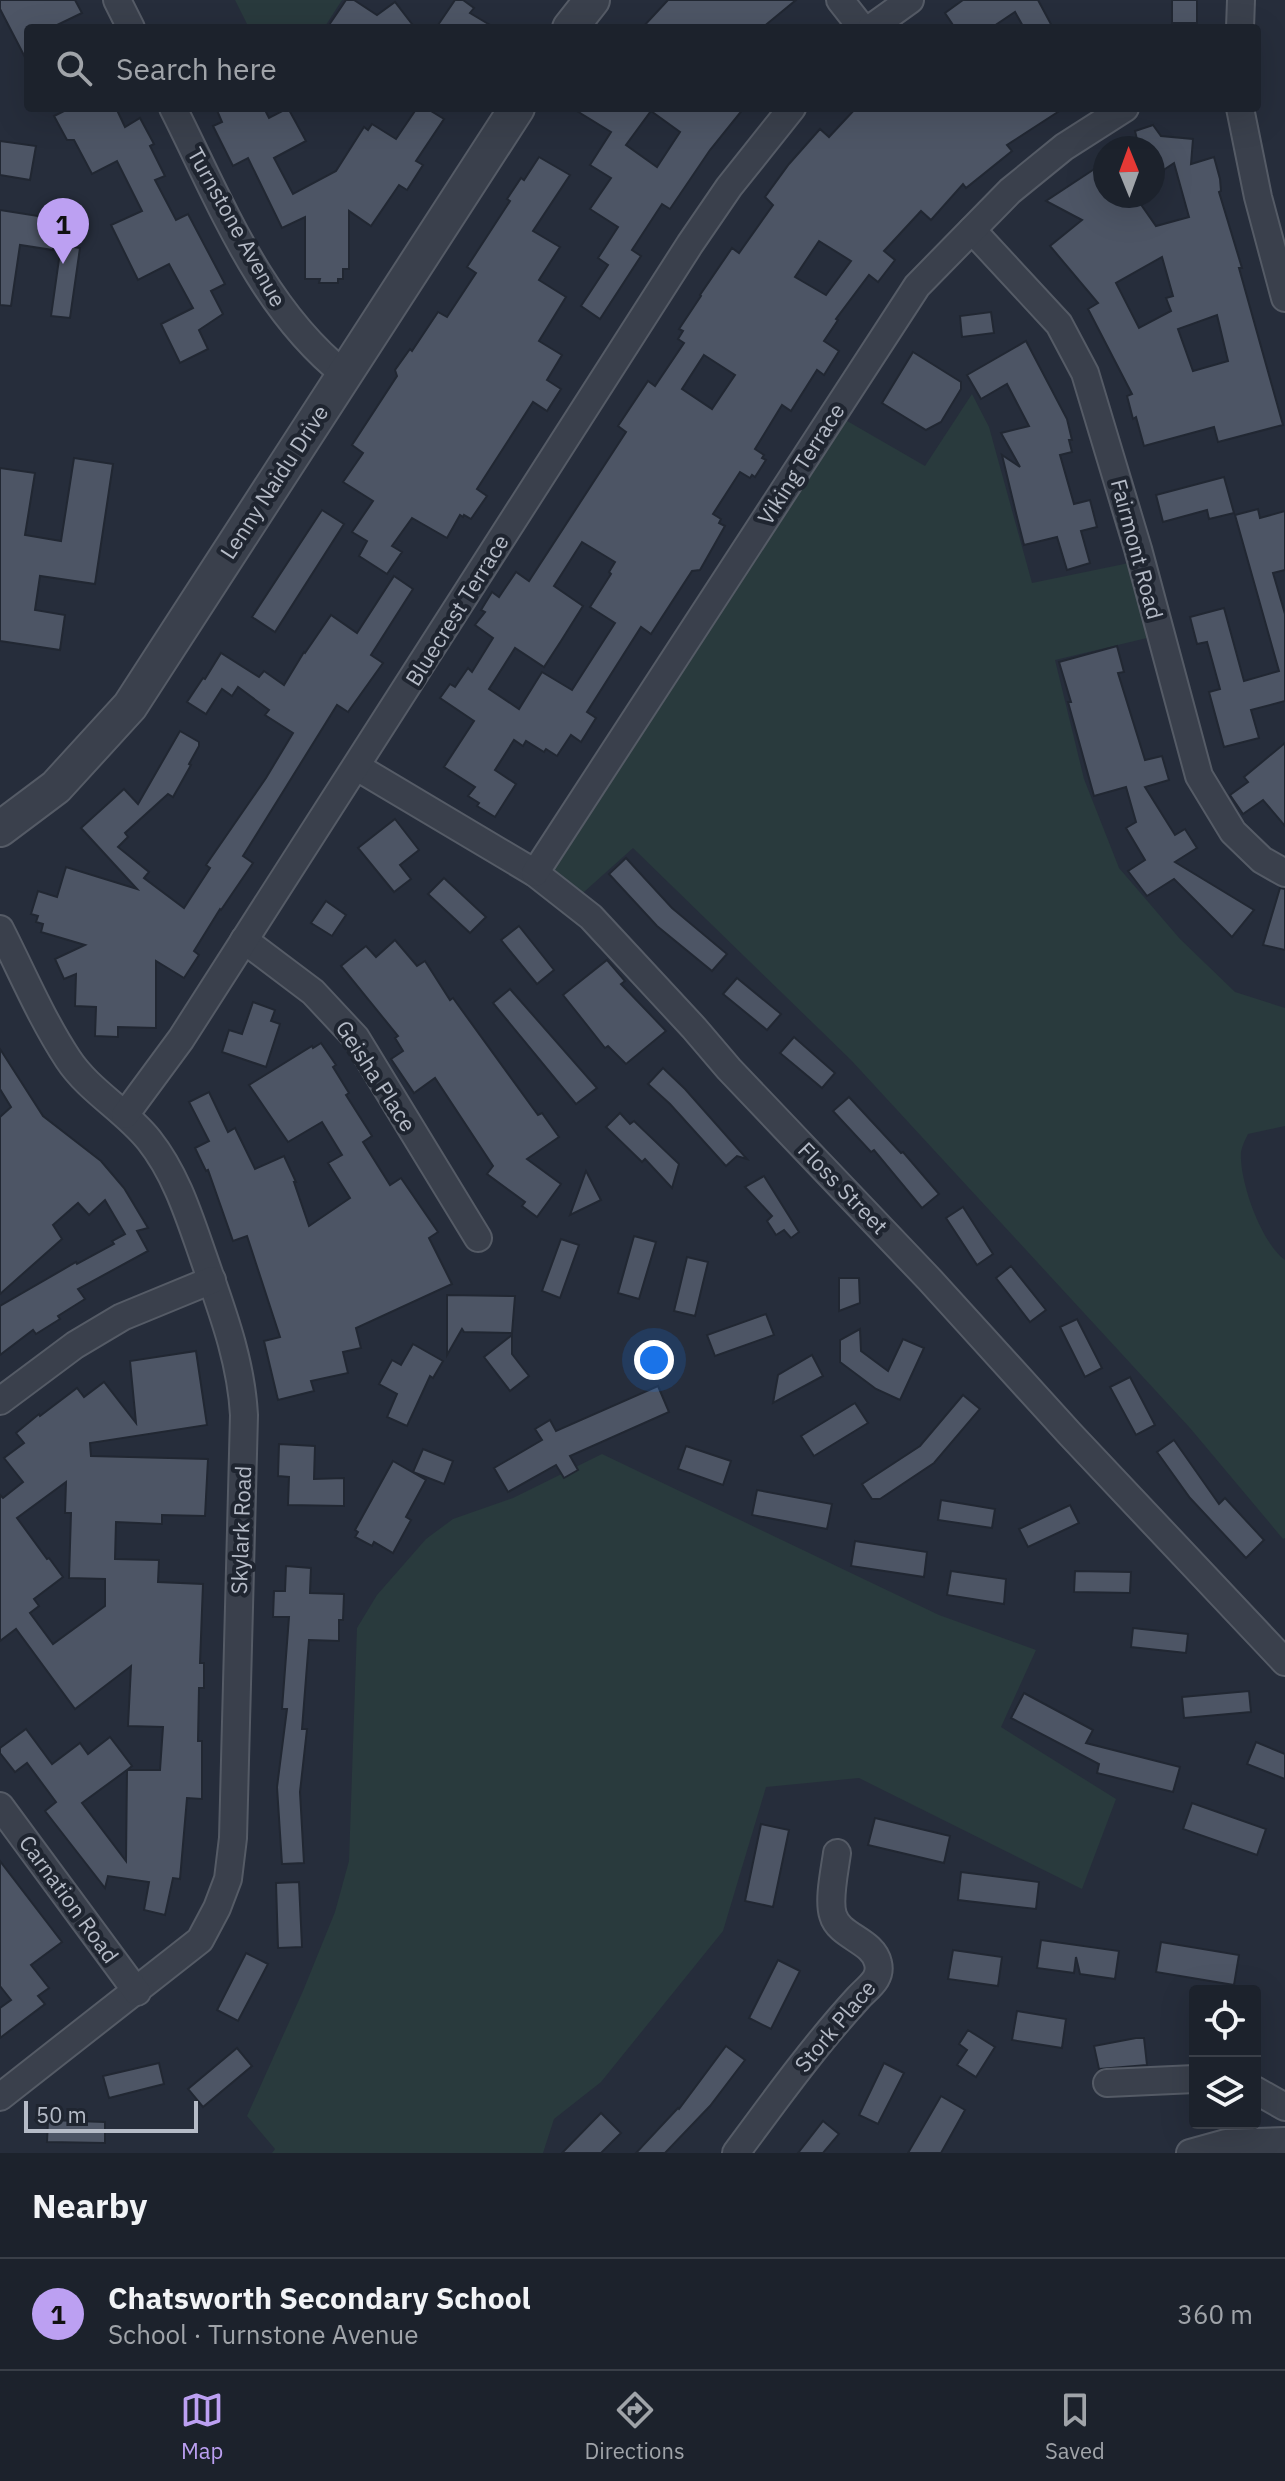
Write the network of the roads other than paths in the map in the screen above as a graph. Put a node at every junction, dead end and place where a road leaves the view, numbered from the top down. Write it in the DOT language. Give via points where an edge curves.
graph roads {
  1 [pos="117,0"];
  2 [pos="592,0"];
  3 [pos="840,0"];
  4 [pos="910,0"];
  5 [pos="1241,0"];
  6 [pos="129,24"];
  7 [pos="573,24"];
  8 [pos="859,24"];
  9 [pos="877,24"];
  10 [pos="1240,24"];
  11 [pos="175,112"];
  12 [pos="514,112"];
  13 [pos="789,112"];
  14 [pos="1119,112"];
  15 [pos="1241,112"];
  16 [pos="972,230"];
  17 [pos="1285,298"];
  18 [pos="344,374"];
  19 [pos="357,767"];
  20 [pos="0,829"];
  21 [pos="535,873"];
  22 [pos="1285,873"];
  23 [pos="0,929"];
  24 [pos="244,940"];
  25 [pos="125,1115"];
  26 [pos="478,1238"];
  27 [pos="212,1280"];
  28 [pos="0,1401"];
  29 [pos="1285,1662"];
  30 [pos="0,1806"];
  31 [pos="837,1853"];
  32 [pos="137,1992"];
  33 [pos="1189,2079"];
  34 [pos="1107,2083"];
  35 [pos="1261,2093"];
  36 [pos="0,2097"];
  37 [pos="1285,2107"];
  38 [pos="1285,2141"];
  39 [pos="736,2153"];
  40 [pos="1190,2153"];
  1 -- 6 [label="street"];
  2 -- 7 [label="street"];
  3 -- 8 [label="street"];
  4 -- 9 [label="street"];
  5 -- 10 [label="street"];
  11 -- 18 [label="street, Turnstone Avenue" via="265,285 318,354"];
  12 -- 18 [label="street, Lenny Naidu Drive"];
  13 -- 19 [label="street, Bluecrest Terrace" via="690,244"];
  14 -- 16 [label="street, Viking Terrace" via="1064,147"];
  15 -- 17 [label="street"];
  16 -- 21 [label="street, Viking Terrace" via="917,286"];
  16 -- 22 [label="street, Fairmont Road" via="1059,324 1085,373 1199,776 1233,832 1262,860"];
  18 -- 20 [label="street, Lenny Naidu Drive" via="130,706 56,787"];
  19 -- 21 [label="street, Floss Street"];
  19 -- 24 [label="street, Bluecrest Terrace"];
  21 -- 29 [label="street, Floss Street" via="612,937 729,1069"];
  23 -- 25 [label="street, Skylark Road" via="68,1060"];
  24 -- 25 [label="street, Bluecrest Terrace"];
  24 -- 26 [label="street, Geisha Place" via="313,992 356,1038"];
  25 -- 27 [label="street, Skylark Road" via="151,1142 169,1172"];
  27 -- 28 [label="street" via="122,1317"];
  27 -- 32 [label="street, Skylark Road" via="238,1366 244,1415 231,1857 223,1894 200,1940"];
  30 -- 32 [label="street, Carnation Road"];
  31 -- 39 [label="street, Stork Place" via="833,1914 875,1953 875,1982 789,2080"];
  32 -- 36 [label="street, Skylark Road"];
  33 -- 34 [label="street"];
  35 -- 37 [label="street"];
  38 -- 40 [label="street" via="1226,2143"];
}
